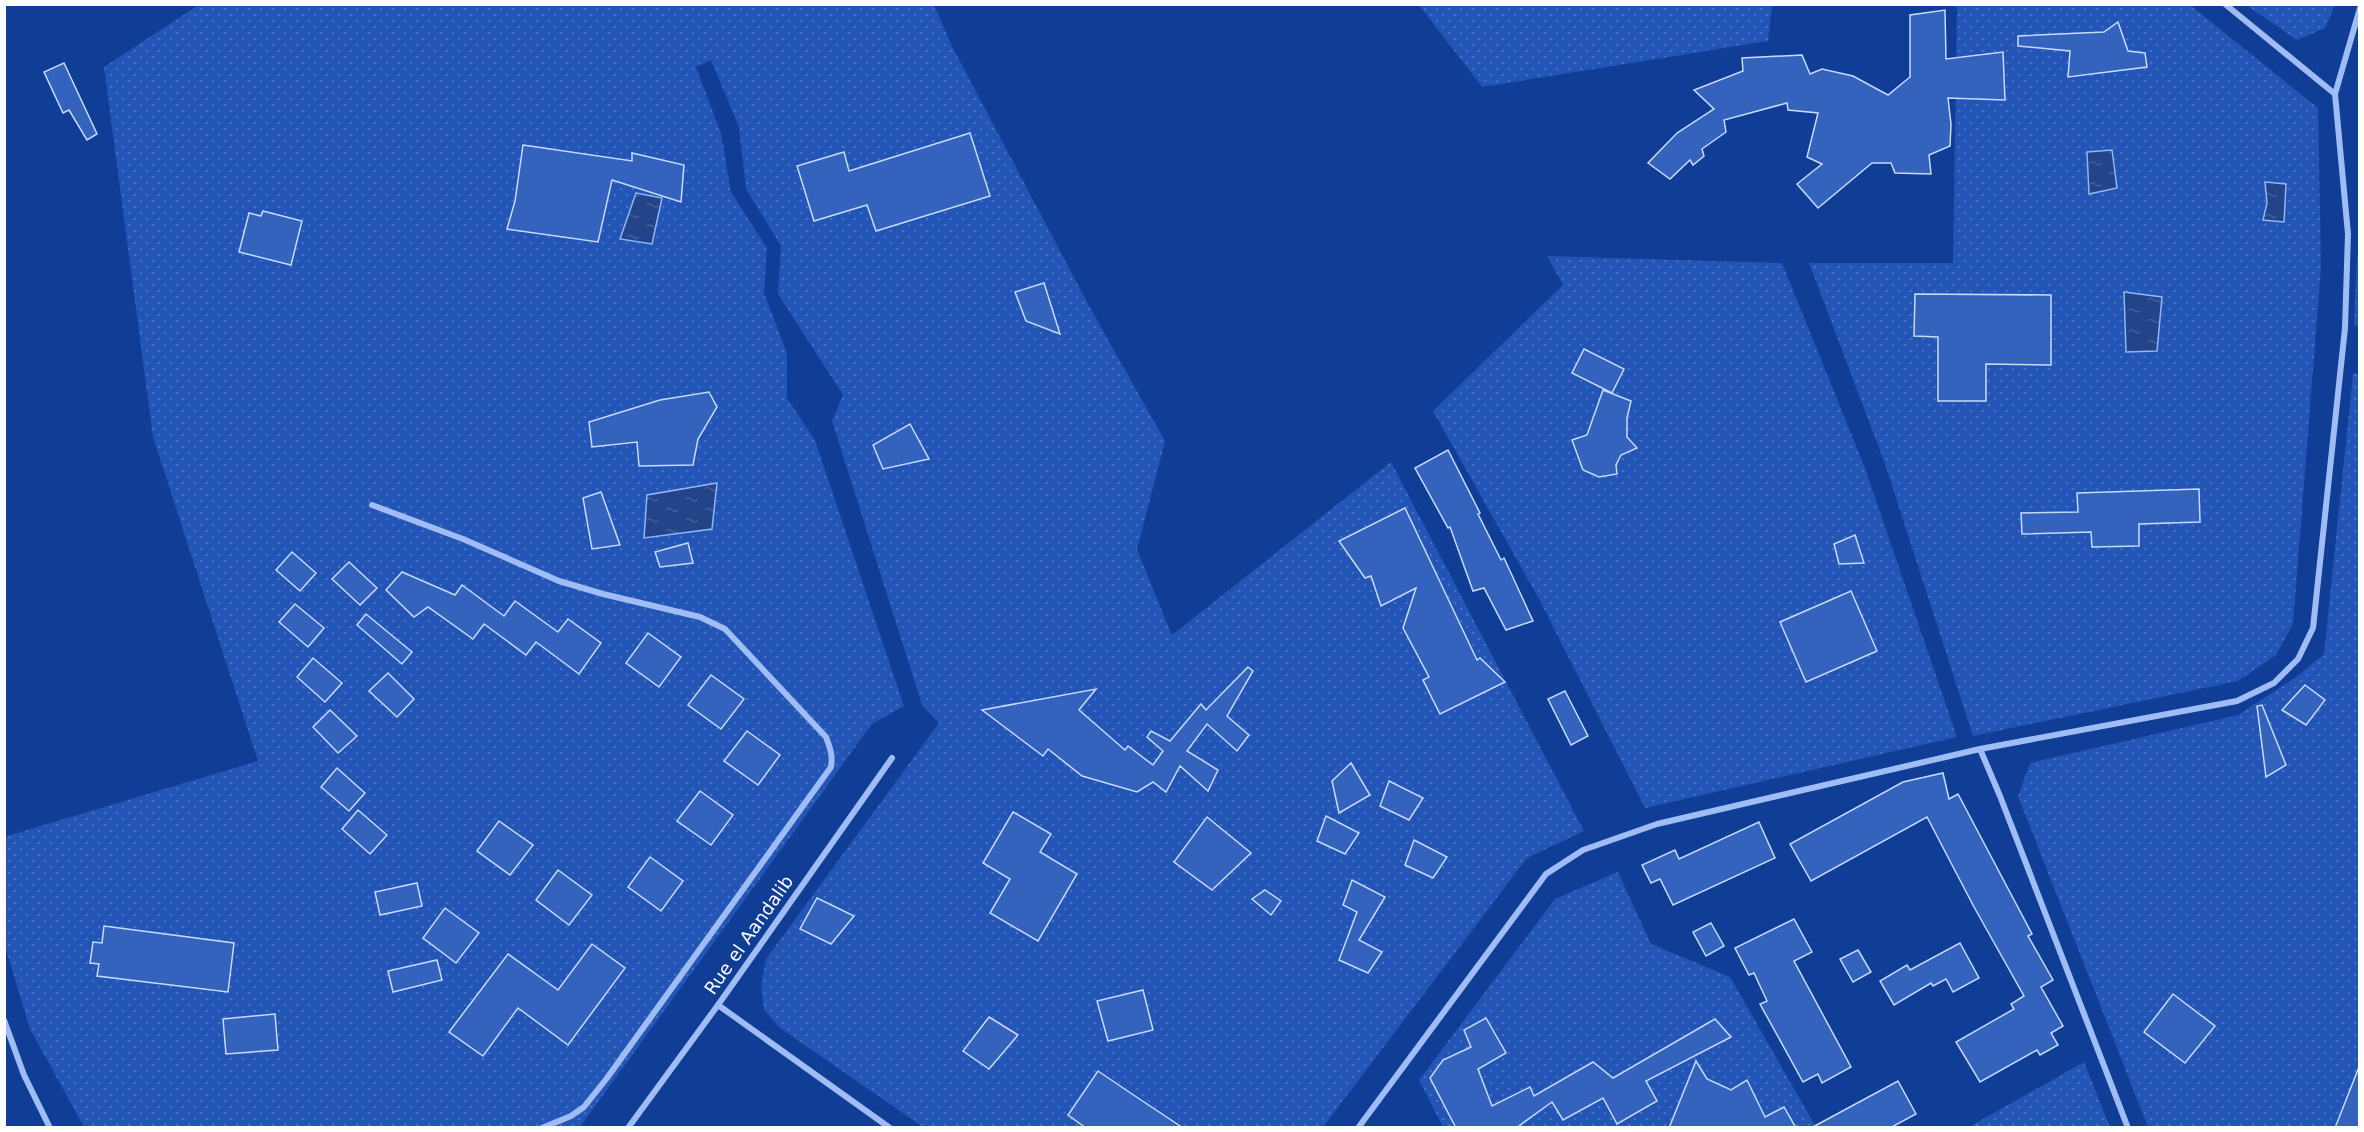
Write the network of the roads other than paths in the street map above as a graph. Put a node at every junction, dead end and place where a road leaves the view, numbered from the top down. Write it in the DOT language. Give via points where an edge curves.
graph roads {
  1 [pos="2225,4"];
  2 [pos="2360,8"];
  3 [pos="2335,94"];
  4 [pos="372,505"];
  5 [pos="1980,749"];
  6 [pos="892,758"];
  7 [pos="718,1005"];
  8 [pos="4,1020"];
  9 [pos="50,1128"];
  10 [pos="542,1128"];
  11 [pos="628,1128"];
  12 [pos="890,1128"];
  13 [pos="1358,1128"];
  14 [pos="2128,1128"];
  1 -- 3 [label="street"];
  2 -- 3 [label="street"];
  3 -- 5 [label="street" via="2348,234 2345,328 2313,628 2298,659 2274,683 2237,701"];
  4 -- 10 [label="street" via="559,581 715,623 725,629 826,738 830,748 831,767 607,1078 584,1107"];
  5 -- 13 [label="street" via="1657,824 1583,850 1546,874"];
  5 -- 14 [label="street"];
  6 -- 7 [label="street, Rue el Aandalib"];
  7 -- 11 [label="street, Rue el Aandalib"];
  7 -- 12 [label="street"];
  8 -- 9 [label="street" via="24,1075"];
}
